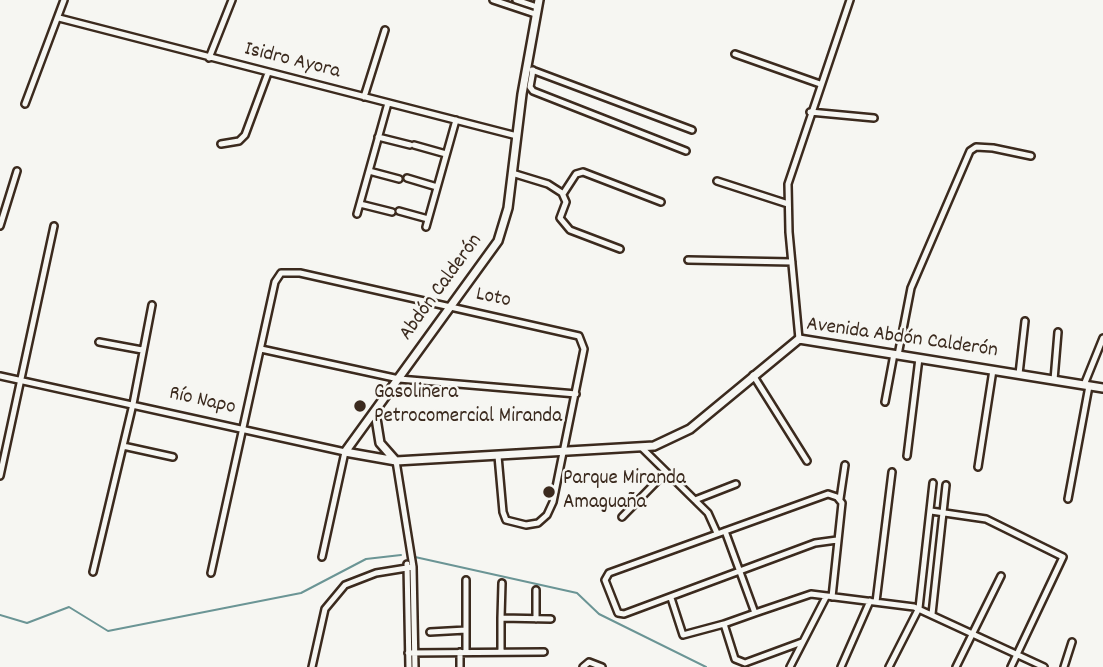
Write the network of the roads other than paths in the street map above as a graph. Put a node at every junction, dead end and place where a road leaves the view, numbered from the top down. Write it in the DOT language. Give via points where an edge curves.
graph roads {
  1 [pos="64,0"];
  2 [pos="232,0"];
  3 [pos="493,0"];
  4 [pos="516,0"];
  5 [pos="850,0"];
  6 [pos="537,7"];
  7 [pos="59,18"];
  8 [pos="385,30"];
  9 [pos="735,54"];
  10 [pos="208,58"];
  11 [pos="530,69"];
  12 [pos="268,73"];
  13 [pos="820,84"];
  14 [pos="531,89"];
  15 [pos="522,94"];
  16 [pos="364,97"];
  17 [pos="388,103"];
  18 [pos="25,104"];
  19 [pos="810,112"];
  20 [pos="874,118"];
  21 [pos="456,120"];
  22 [pos="692,130"];
  23 [pos="517,136"];
  24 [pos="378,137"];
  25 [pos="221,144"];
  26 [pos="686,151"];
  27 [pos="446,154"];
  28 [pos="1031,156"];
  29 [pos="17,171"];
  30 [pos="369,171"];
  31 [pos="512,173"];
  32 [pos="407,178"];
  33 [pos="399,179"];
  34 [pos="717,181"];
  35 [pos="437,187"];
  36 [pos="563,194"];
  37 [pos="660,202"];
  38 [pos="360,204"];
  39 [pos="789,204"];
  40 [pos="399,211"];
  41 [pos="392,212"];
  42 [pos="357,214"];
  43 [pos="0,226"];
  44 [pos="54,226"];
  45 [pos="620,249"];
  46 [pos="688,260"];
  47 [pos="792,262"];
  48 [pos="152,305"];
  49 [pos="452,306"];
  50 [pos="1025,321"];
  51 [pos="1058,332"];
  52 [pos="1103,338"];
  53 [pos="799,339"];
  54 [pos="99,342"];
  55 [pos="261,349"];
  56 [pos="142,350"];
  57 [pos="896,355"];
  58 [pos="919,358"];
  59 [pos="993,370"];
  60 [pos="1019,374"];
  61 [pos="754,375"];
  62 [pos="0,376"];
  63 [pos="399,379"];
  64 [pos="1054,380"];
  65 [pos="20,381"];
  66 [pos="1087,385"];
  67 [pos="1103,388"];
  68 [pos="576,394"];
  69 [pos="886,402"];
  70 [pos="133,404"];
  71 [pos="375,411"];
  72 [pos="242,430"];
  73 [pos="123,446"];
  74 [pos="642,448"];
  75 [pos="345,452"];
  76 [pos="563,453"];
  77 [pos="498,456"];
  78 [pos="907,456"];
  79 [pos="173,457"];
  80 [pos="396,461"];
  81 [pos="807,461"];
  82 [pos="845,465"];
  83 [pos="978,467"];
  84 [pos="666,472"];
  85 [pos="892,472"];
  86 [pos="0,476"];
  87 [pos="933,483"];
  88 [pos="736,484"];
  89 [pos="946,485"];
  90 [pos="840,499"];
  91 [pos="1068,499"];
  92 [pos="695,500"];
  93 [pos="931,511"];
  94 [pos="944,513"];
  95 [pos="622,517"];
  96 [pos="725,531"];
  97 [pos="717,533"];
  98 [pos="837,540"];
  99 [pos="322,557"];
  100 [pos="410,567"];
  101 [pos="93,572"];
  102 [pos="740,572"];
  103 [pos="211,573"];
  104 [pos="1001,576"];
  105 [pos="466,580"];
  106 [pos="502,583"];
  107 [pos="536,590"];
  108 [pos="829,597"];
  109 [pos="671,598"];
  110 [pos="873,602"];
  111 [pos="919,608"];
  112 [pos="755,613"];
  113 [pos="932,614"];
  114 [pos="501,618"];
  115 [pos="536,619"];
  116 [pos="551,619"];
  117 [pos="724,624"];
  118 [pos="466,630"];
  119 [pos="430,632"];
  120 [pos="972,634"];
  121 [pos="803,642"];
  122 [pos="1072,642"];
  123 [pos="463,652"];
  124 [pos="500,652"];
  125 [pos="412,653"];
  126 [pos="544,653"];
  127 [pos="1017,655"];
  128 [pos="586,664"];
  129 [pos="312,667"];
  130 [pos="409,667"];
  131 [pos="415,667"];
  132 [pos="460,667"];
  133 [pos="603,667"];
  134 [pos="790,667"];
  135 [pos="841,667"];
  136 [pos="890,667"];
  137 [pos="956,667"];
  138 [pos="1011,667"];
  139 [pos="1044,667"];
  140 [pos="1063,667"];
  1 -- 7 [label="street"];
  2 -- 10 [label="street"];
  3 -- 6 [label="street"];
  4 -- 6 [label="street"];
  5 -- 13 [label="street"];
  6 -- 11 [label="street, Abdón Calderón"];
  7 -- 10 [label="street, Isidro Ayora"];
  7 -- 18 [label="street"];
  8 -- 16 [label="street"];
  9 -- 13 [label="street"];
  10 -- 12 [label="street, Isidro Ayora"];
  11 -- 14 [label="street"];
  11 -- 15 [label="street, Abdón Calderón"];
  11 -- 22 [label="street"];
  12 -- 16 [label="street, Isidro Ayora"];
  12 -- 25 [label="street" via="244,135 239,141"];
  13 -- 19 [label="street"];
  14 -- 15 [label="street"];
  14 -- 26 [label="street"];
  15 -- 23 [label="street, Abdón Calderón"];
  16 -- 17 [label="street, Isidro Ayora"];
  17 -- 21 [label="street, Isidro Ayora"];
  17 -- 24 [label="street"];
  19 -- 20 [label="street"];
  19 -- 39 [label="street" via="789,184"];
  21 -- 23 [label="street, Isidro Ayora"];
  21 -- 27 [label="street"];
  23 -- 31 [label="street, Abdón Calderón"];
  24 -- 27 [label="street"];
  24 -- 30 [label="street"];
  27 -- 35 [label="street"];
  28 -- 57 [label="street" via="976,147 970,151 911,288"];
  29 -- 43 [label="street"];
  30 -- 33 [label="street"];
  30 -- 38 [label="street"];
  31 -- 36 [label="street" via="548,184"];
  31 -- 49 [label="street, Abdón Calderón" via="498,241"];
  32 -- 35 [label="street"];
  34 -- 39 [label="street"];
  35 -- 40 [label="street" via="427,223"];
  36 -- 37 [label="street" via="576,174 583,172"];
  36 -- 45 [label="street" via="562,223"];
  38 -- 41 [label="street"];
  38 -- 42 [label="street"];
  39 -- 47 [label="street"];
  44 -- 65 [label="street"];
  46 -- 47 [label="street"];
  47 -- 53 [label="street"];
  48 -- 56 [label="street"];
  49 -- 55 [label="street, Loto" via="300,273 281,273 275,282"];
  49 -- 63 [label="street, Abdón Calderón"];
  49 -- 68 [label="street, Loto" via="579,336 584,349"];
  50 -- 60 [label="street"];
  51 -- 64 [label="street"];
  52 -- 66 [label="street"];
  53 -- 57 [label="street, Avenida Abdón Calderón"];
  53 -- 61 [label="street, Avenida Abdón Calderón"];
  54 -- 56 [label="street"];
  55 -- 63 [label="street"];
  55 -- 72 [label="street"];
  56 -- 70 [label="street"];
  57 -- 58 [label="street, Avenida Abdón Calderón"];
  57 -- 69 [label="street"];
  58 -- 59 [label="street, Avenida Abdón Calderón"];
  58 -- 78 [label="street"];
  59 -- 60 [label="street, Avenida Abdón Calderón"];
  59 -- 83 [label="street"];
  60 -- 64 [label="street, Avenida Abdón Calderón"];
  61 -- 74 [label="street, Avenida Abdón Calderón" via="690,429"];
  61 -- 81 [label="street"];
  62 -- 65 [label="street, Río Napo"];
  63 -- 68 [label="street"];
  63 -- 71 [label="street, Abdón Calderón"];
  64 -- 66 [label="street, Avenida Abdón Calderón"];
  65 -- 70 [label="street, Río Napo"];
  65 -- 86 [label="street"];
  66 -- 67 [label="street, Avenida Abdón Calderón"];
  66 -- 91 [label="street"];
  68 -- 76 [label="street, Loto"];
  70 -- 72 [label="street, Río Napo"];
  70 -- 73 [label="street"];
  71 -- 75 [label="street, Abdón Calderón"];
  71 -- 80 [label="street" via="380,443"];
  72 -- 75 [label="street, Río Napo"];
  72 -- 103 [label="street"];
  73 -- 79 [label="street"];
  73 -- 101 [label="street"];
  74 -- 76 [label="street, Avenida Abdón Calderón"];
  74 -- 84 [label="street"];
  75 -- 80 [label="street, Río Napo"];
  75 -- 99 [label="street"];
  76 -- 77 [label="street, Avenida Abdón Calderón"];
  76 -- 77 [label="street, Loto" via="547,515 526,525 506,520"];
  77 -- 80 [label="street, Avenida Abdón Calderón"];
  80 -- 100 [label="street"];
  82 -- 90 [label="street"];
  84 -- 92 [label="street"];
  84 -- 95 [label="street"];
  85 -- 110 [label="street"];
  87 -- 93 [label="street"];
  88 -- 92 [label="street"];
  89 -- 94 [label="street"];
  90 -- 96 [label="street" via="823,495"];
  90 -- 98 [label="street"];
  92 -- 97 [label="street" via="708,513"];
  93 -- 94 [label="street"];
  93 -- 111 [label="street"];
  94 -- 113 [label="street"];
  94 -- 127 [label="street" via="986,519 1063,556"];
  96 -- 97 [label="street"];
  96 -- 102 [label="street"];
  97 -- 109 [label="street" via="606,576 620,614"];
  98 -- 102 [label="street" via="815,543"];
  98 -- 108 [label="street"];
  100 -- 125 [label="street"];
  100 -- 129 [label="street" via="345,585 325,609"];
  102 -- 109 [label="street"];
  102 -- 112 [label="street"];
  104 -- 120 [label="street"];
  105 -- 118 [label="street"];
  106 -- 114 [label="street"];
  107 -- 115 [label="street"];
  108 -- 110 [label="street"];
  108 -- 112 [label="street" via="805,595"];
  108 -- 121 [label="street"];
  109 -- 117 [label="street" via="684,635"];
  110 -- 111 [label="street"];
  110 -- 135 [label="street"];
  111 -- 113 [label="street"];
  111 -- 136 [label="street"];
  112 -- 117 [label="street"];
  113 -- 120 [label="street"];
  114 -- 115 [label="street"];
  114 -- 124 [label="street"];
  115 -- 116 [label="street"];
  117 -- 121 [label="street" via="739,663"];
  118 -- 119 [label="street"];
  118 -- 123 [label="street"];
  120 -- 127 [label="street"];
  120 -- 137 [label="street"];
  121 -- 134 [label="street"];
  122 -- 140 [label="street"];
  123 -- 124 [label="street"];
  123 -- 125 [label="street"];
  123 -- 132 [label="street"];
  124 -- 126 [label="street"];
  125 -- 130 [label="street"];
  125 -- 131 [label="street"];
  127 -- 138 [label="street"];
  127 -- 139 [label="street"];
  128 -- 133 [label="street"];
}
